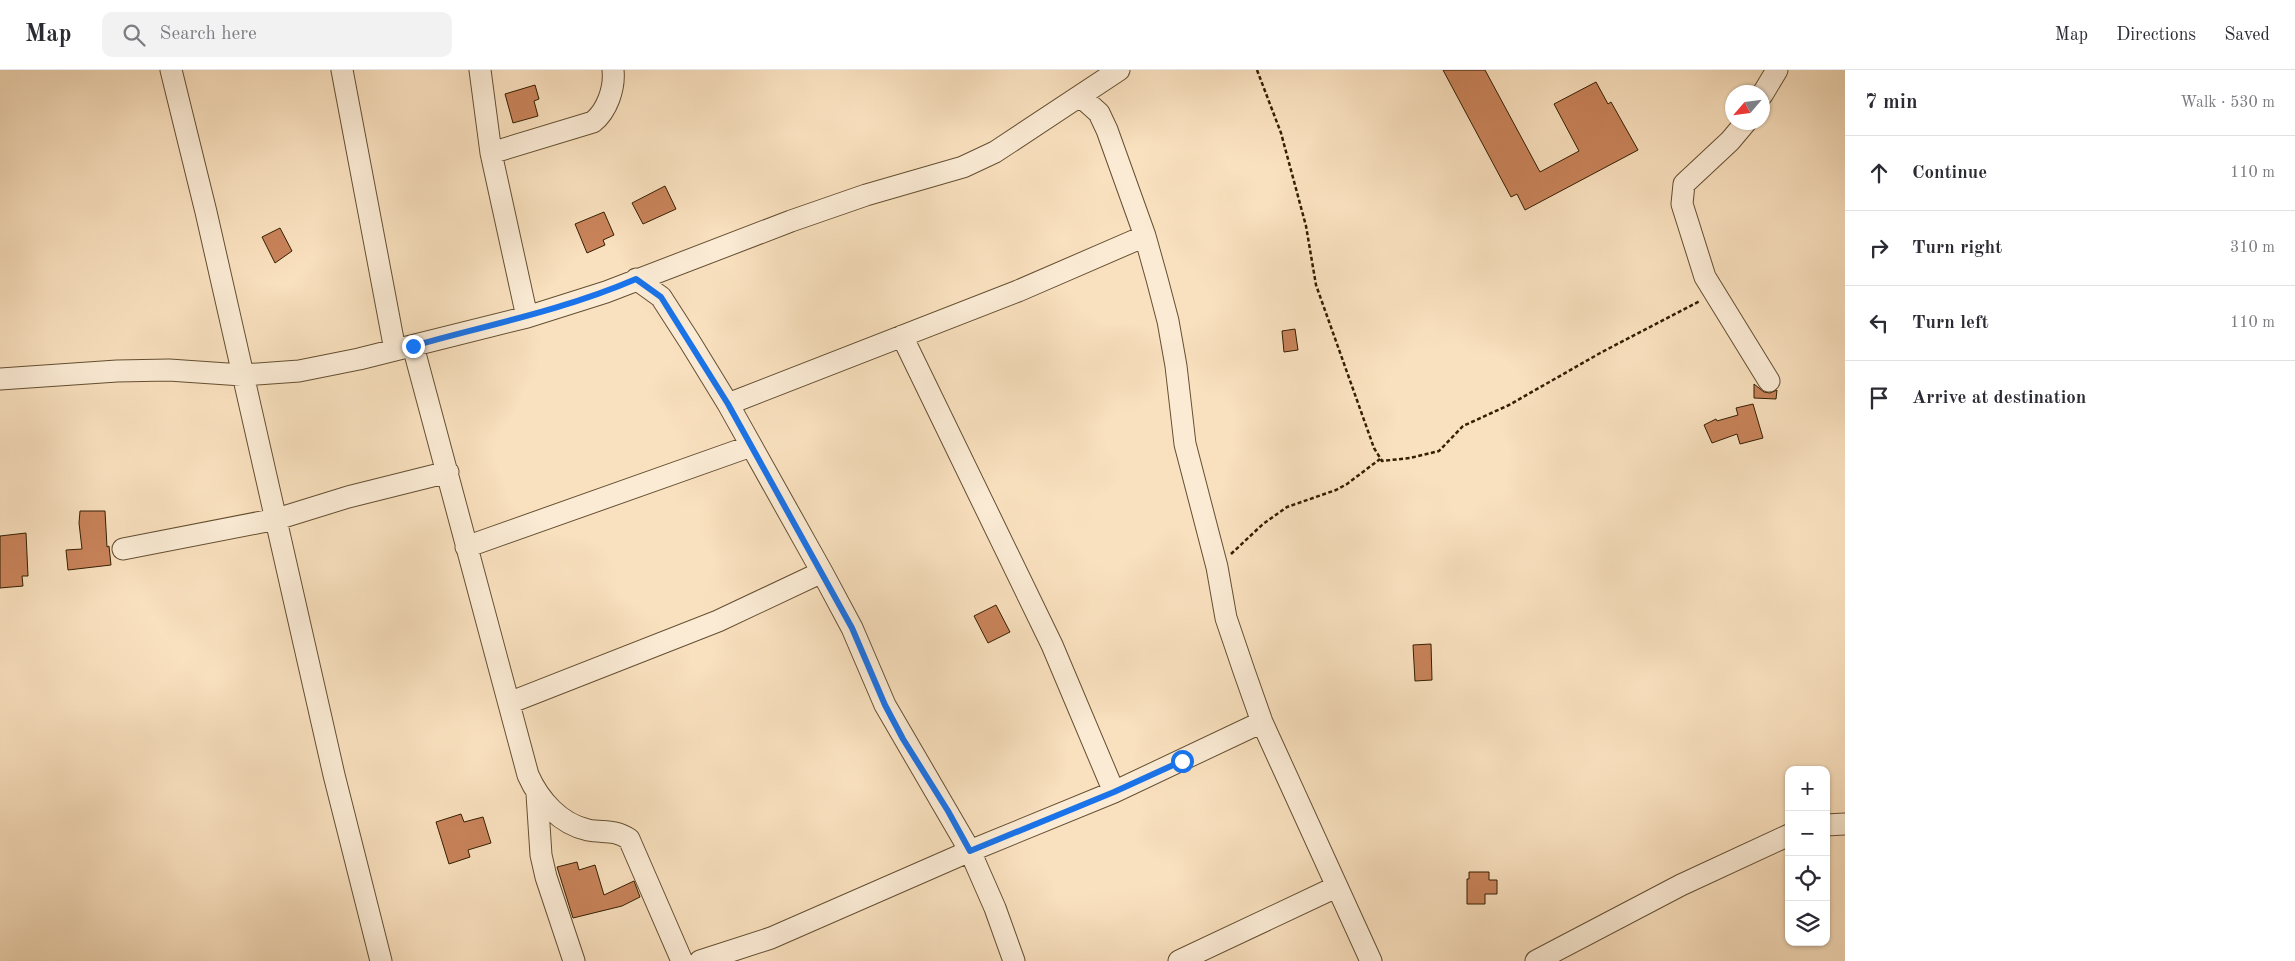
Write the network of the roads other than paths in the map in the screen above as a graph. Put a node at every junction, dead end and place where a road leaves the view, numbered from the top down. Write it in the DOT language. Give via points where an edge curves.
graph roads {
  1 [pos="171,70"];
  2 [pos="342,70"];
  3 [pos="480,70"];
  4 [pos="613,70"];
  5 [pos="1119,70"];
  6 [pos="1777,70"];
  7 [pos="1768,85"];
  8 [pos="1080,96"];
  9 [pos="1739,130"];
  10 [pos="491,153"];
  11 [pos="1144,236"];
  12 [pos="636,279"];
  13 [pos="527,317"];
  14 [pos="902,336"];
  15 [pos="404,348"];
  16 [pos="242,376"];
  17 [pos="0,379"];
  18 [pos="1770,381"];
  19 [pos="728,404"];
  20 [pos="751,446"];
  21 [pos="448,472"];
  22 [pos="277,519"];
  23 [pos="466,546"];
  24 [pos="123,549"];
  25 [pos="822,572"];
  26 [pos="509,704"];
  27 [pos="1262,722"];
  28 [pos="1114,792"];
  29 [pos="537,794"];
  30 [pos="1845,824"];
  31 [pos="1830,825"];
  32 [pos="1785,837"];
  33 [pos="970,851"];
  34 [pos="1336,887"];
  35 [pos="381,961"];
  36 [pos="574,961"];
  37 [pos="682,961"];
  38 [pos="700,961"];
  39 [pos="1014,961"];
  40 [pos="1179,961"];
  41 [pos="1371,961"];
  42 [pos="1536,961"];
  1 -- 16 [label="street"];
  2 -- 15 [label="street"];
  3 -- 10 [label="street"];
  4 -- 10 [label="street" via="614,82 602,116 593,122"];
  5 -- 8 [label="street"];
  6 -- 7 [label="street"];
  8 -- 11 [label="street" via="1099,113 1107,130"];
  8 -- 12 [label="street" via="995,152 963,167 857,198"];
  9 -- 18 [label="street" via="1684,184 1682,204 1705,277"];
  10 -- 13 [label="street"];
  11 -- 14 [label="street" via="1018,292"];
  11 -- 27 [label="street" via="1168,321 1185,444 1217,567 1226,618"];
  12 -- 13 [label="street"];
  12 -- 19 [label="street" via="661,297"];
  13 -- 15 [label="street"];
  14 -- 19 [label="street"];
  14 -- 28 [label="street" via="1052,645"];
  15 -- 16 [label="street" via="299,371"];
  15 -- 21 [label="street"];
  16 -- 17 [label="street" via="169,370"];
  16 -- 22 [label="street"];
  19 -- 20 [label="street"];
  20 -- 23 [label="street"];
  20 -- 25 [label="street"];
  21 -- 22 [label="street"];
  21 -- 23 [label="street"];
  22 -- 24 [label="street"];
  22 -- 35 [label="street" via="339,794"];
  23 -- 26 [label="street"];
  25 -- 26 [label="street" via="718,621"];
  25 -- 33 [label="street" via="852,628 885,705"];
  26 -- 29 [label="street" via="528,774"];
  27 -- 28 [label="street"];
  27 -- 34 [label="street"];
  28 -- 33 [label="street"];
  29 -- 36 [label="street" via="543,862"];
  29 -- 37 [label="street" via="574,826 619,832 629,839"];
  30 -- 31 [label="street"];
  32 -- 42 [label="street" via="1681,885"];
  33 -- 38 [label="street" via="771,938"];
  33 -- 39 [label="street"];
  34 -- 40 [label="street"];
  34 -- 41 [label="street"];
}
